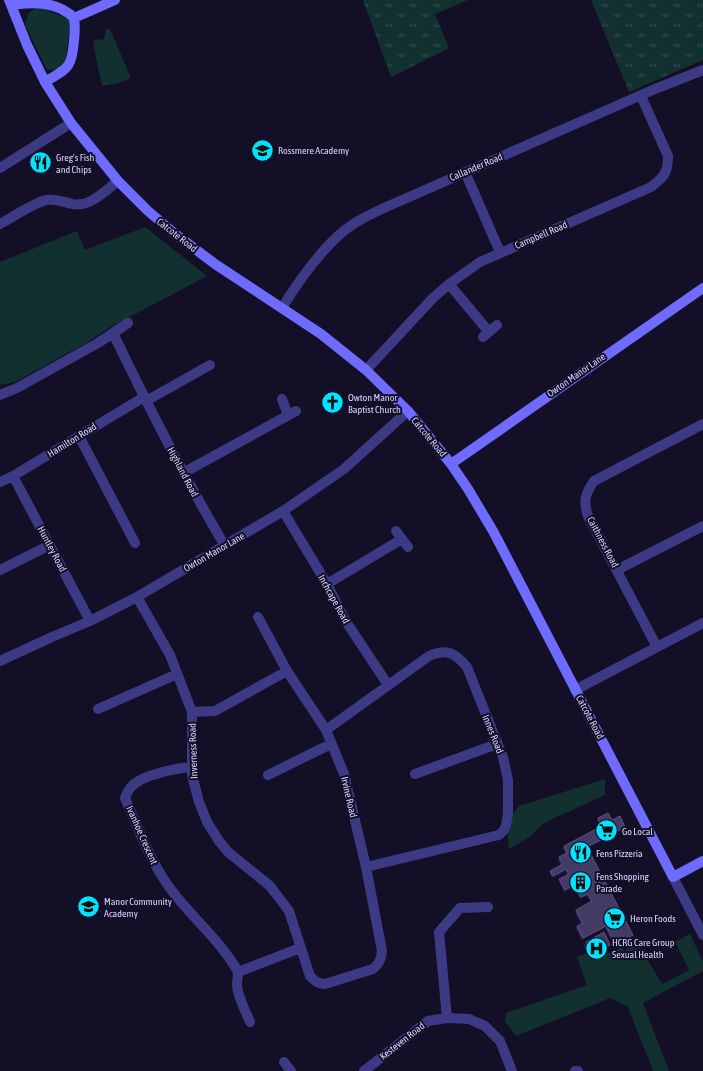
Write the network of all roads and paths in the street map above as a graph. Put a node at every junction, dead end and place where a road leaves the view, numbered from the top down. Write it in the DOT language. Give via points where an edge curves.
graph roads {
  1 [pos="115,0"];
  2 [pos="10,3"];
  3 [pos="74,18"];
  4 [pos="703,70"];
  5 [pos="45,82"];
  6 [pos="641,96"];
  7 [pos="71,123"];
  8 [pos="0,168"];
  9 [pos="465,172"];
  10 [pos="118,181"];
  11 [pos="0,224"];
  12 [pos="500,252"];
  13 [pos="449,284"];
  14 [pos="703,288"];
  15 [pos="282,308"];
  16 [pos="128,323"];
  17 [pos="497,325"];
  18 [pos="113,333"];
  19 [pos="210,364"];
  20 [pos="366,370"];
  21 [pos="0,395"];
  22 [pos="145,399"];
  23 [pos="282,399"];
  24 [pos="408,411"];
  25 [pos="703,424"];
  26 [pos="79,436"];
  27 [pos="451,464"];
  28 [pos="183,473"];
  29 [pos="13,476"];
  30 [pos="0,482"];
  31 [pos="283,512"];
  32 [pos="703,526"];
  33 [pos="402,539"];
  34 [pos="135,543"];
  35 [pos="50,545"];
  36 [pos="225,546"];
  37 [pos="0,570"];
  38 [pos="617,570"];
  39 [pos="327,584"];
  40 [pos="137,597"];
  41 [pos="258,617"];
  42 [pos="90,621"];
  43 [pos="703,623"];
  44 [pos="657,647"];
  45 [pos="0,661"];
  46 [pos="287,671"];
  47 [pos="177,674"];
  48 [pos="388,685"];
  49 [pos="575,690"];
  50 [pos="98,709"];
  51 [pos="192,712"];
  52 [pos="326,730"];
  53 [pos="331,744"];
  54 [pos="497,744"];
  55 [pos="264,765"];
  56 [pos="192,767"];
  57 [pos="415,774"];
  58 [pos="703,861"];
  59 [pos="366,867"];
  60 [pos="673,877"];
  61 [pos="488,907"];
  62 [pos="703,935"];
  63 [pos="300,948"];
  64 [pos="238,972"];
  65 [pos="310,976"];
  66 [pos="447,1018"];
  67 [pos="250,1022"];
  68 [pos="284,1062"];
  69 [pos="291,1071"];
  70 [pos="364,1071"];
  71 [pos="512,1071"];
  1 -- 3 [label="street"];
  2 -- 3 [label="street" via="41,3 69,12"];
  2 -- 5 [label="street, Catcote Road"];
  3 -- 5 [label="street" via="73,57 70,64"];
  4 -- 6 [label="street, Callander Road"];
  5 -- 7 [label="street, Catcote Road"];
  6 -- 9 [label="street, Callander Road"];
  6 -- 12 [label="street, Campbell Road" via="668,156 665,175 651,187"];
  7 -- 8 [label="street"];
  7 -- 10 [label="street, Catcote Road"];
  9 -- 12 [label="street"];
  9 -- 15 [label="street, Callander Road" via="361,219 340,234 312,264"];
  10 -- 11 [label="street" via="88,203 72,204 47,200"];
  10 -- 15 [label="street, Catcote Road" via="174,233"];
  12 -- 13 [label="street, Campbell Road" via="480,262"];
  13 -- 17 [label="street" via="486,334"];
  13 -- 20 [label="street, Campbell Road"];
  14 -- 27 [label="street, Owton Manor Lane"];
  15 -- 20 [label="street, Catcote Road" via="321,334"];
  16 -- 18 [label="street"];
  18 -- 21 [label="street" via="17,388"];
  18 -- 22 [label="street, Highland Road"];
  19 -- 22 [label="street, Hamilton Road"];
  20 -- 24 [label="street, Catcote Road"];
  22 -- 26 [label="street, Hamilton Road"];
  22 -- 28 [label="street, Highland Road"];
  23 -- 28 [label="street" via="292,413"];
  24 -- 27 [label="street, Catcote Road"];
  24 -- 31 [label="street, Owton Manor Lane" via="344,469"];
  25 -- 38 [label="street, Caithness Road" via="594,481 586,492 585,505 588,516"];
  26 -- 29 [label="street, Hamilton Road"];
  26 -- 34 [label="street"];
  27 -- 49 [label="street, Catcote Road" via="493,531"];
  28 -- 36 [label="street, Highland Road"];
  29 -- 30 [label="street, Hamilton Road"];
  29 -- 35 [label="street, Huntley Road"];
  31 -- 36 [label="street, Owton Manor Lane"];
  31 -- 39 [label="street, Inchcape Road"];
  32 -- 38 [label="street"];
  33 -- 39 [label="street"];
  35 -- 37 [label="street"];
  35 -- 42 [label="street, Huntley Road"];
  36 -- 40 [label="street, Owton Manor Lane"];
  38 -- 44 [label="street, Caithness Road"];
  39 -- 48 [label="street, Inchcape Road" via="345,620"];
  40 -- 42 [label="street, Owton Manor Lane"];
  40 -- 47 [label="street, Inverness Road" via="170,655"];
  41 -- 46 [label="street, Irvine Road"];
  42 -- 45 [label="street, Owton Manor Lane"];
  43 -- 44 [label="street"];
  44 -- 49 [label="street"];
  46 -- 51 [label="street" via="215,711"];
  46 -- 52 [label="street, Irvine Road"];
  47 -- 50 [label="street"];
  47 -- 51 [label="street, Inverness Road"];
  48 -- 52 [label="street, Innes Road"];
  48 -- 54 [label="street, Innes Road" via="437,652 445,651 452,654 467,667"];
  49 -- 60 [label="street, Catcote Road"];
  51 -- 56 [label="street, Inverness Road"];
  52 -- 53 [label="street, Irvine Road"];
  53 -- 55 [label="street" via="270,778"];
  53 -- 59 [label="street, Irvine Road" via="344,774"];
  54 -- 57 [label="street"];
  54 -- 59 [label="street, Innes Road" via="508,780 508,814 504,830 499,835"];
  56 -- 63 [label="street, Inverness Road" via="199,802 207,822 219,841 240,863 279,896 289,911"];
  56 -- 64 [label="street, Ivanhoe Crescent" via="170,770 135,783 126,798 148,853 160,874 175,895 224,950"];
  58 -- 60 [label="street"];
  59 -- 65 [label="street, Irvine Road" via="382,959 373,969 325,984 319,984"];
  60 -- 62 [label="street, Catcote Road"];
  61 -- 66 [label="street" via="460,908 439,932"];
  63 -- 64 [label="street"];
  63 -- 65 [label="street, Inverness Road"];
  64 -- 67 [label="street" via="239,978 236,983 241,1009"];
  66 -- 70 [label="street, Kesteven Road" via="428,1021"];
  66 -- 71 [label="street, Kesteven Road" via="469,1019 485,1026 500,1041"];
  68 -- 69 [label="street"];
}
